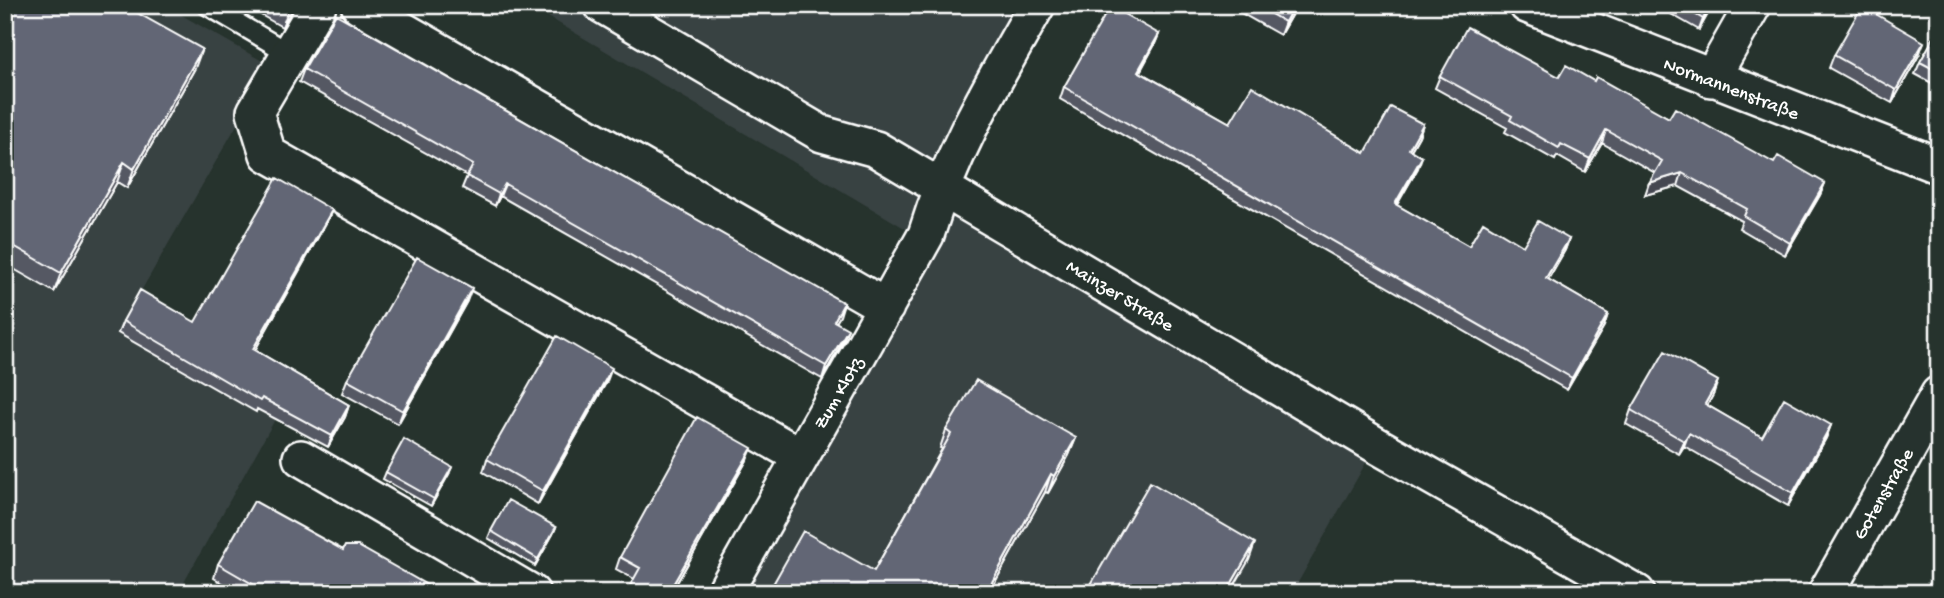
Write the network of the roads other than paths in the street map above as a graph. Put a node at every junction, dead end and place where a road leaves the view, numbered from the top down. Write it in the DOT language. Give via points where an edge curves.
graph roads {
  1 [pos="206,5"];
  2 [pos="318,5"];
  3 [pos="359,5"];
  4 [pos="602,5"];
  5 [pos="1037,5"];
  6 [pos="1527,5"];
  7 [pos="1753,5"];
  8 [pos="290,54"];
  9 [pos="1711,79"];
  10 [pos="1939,166"];
  11 [pos="941,187"];
  12 [pos="886,307"];
  13 [pos="1939,394"];
  14 [pos="800,456"];
  15 [pos="301,458"];
  16 [pos="532,593"];
  17 [pos="724,593"];
  18 [pos="1637,593"];
  19 [pos="1826,593"];
  1 -- 8 [label="lane"];
  2 -- 8 [label="street"];
  3 -- 12 [label="street"];
  4 -- 11 [label="street, Mainzer Straße" via="822,134 876,149"];
  5 -- 11 [label="street, Zum Klotz" via="965,132"];
  6 -- 9 [label="street, Normannenstraße"];
  7 -- 9 [label="street"];
  8 -- 14 [label="street" via="255,112 268,154"];
  9 -- 10 [label="street, Normannenstraße"];
  11 -- 12 [label="street, Zum Klotz" via="926,234"];
  11 -- 18 [label="street, Mainzer Straße" via="1376,445"];
  12 -- 14 [label="street, Zum Klotz"];
  13 -- 19 [label="street, Gotenstraße"];
  14 -- 17 [label="street, Zum Klotz"];
  15 -- 16 [label="street"];
}
